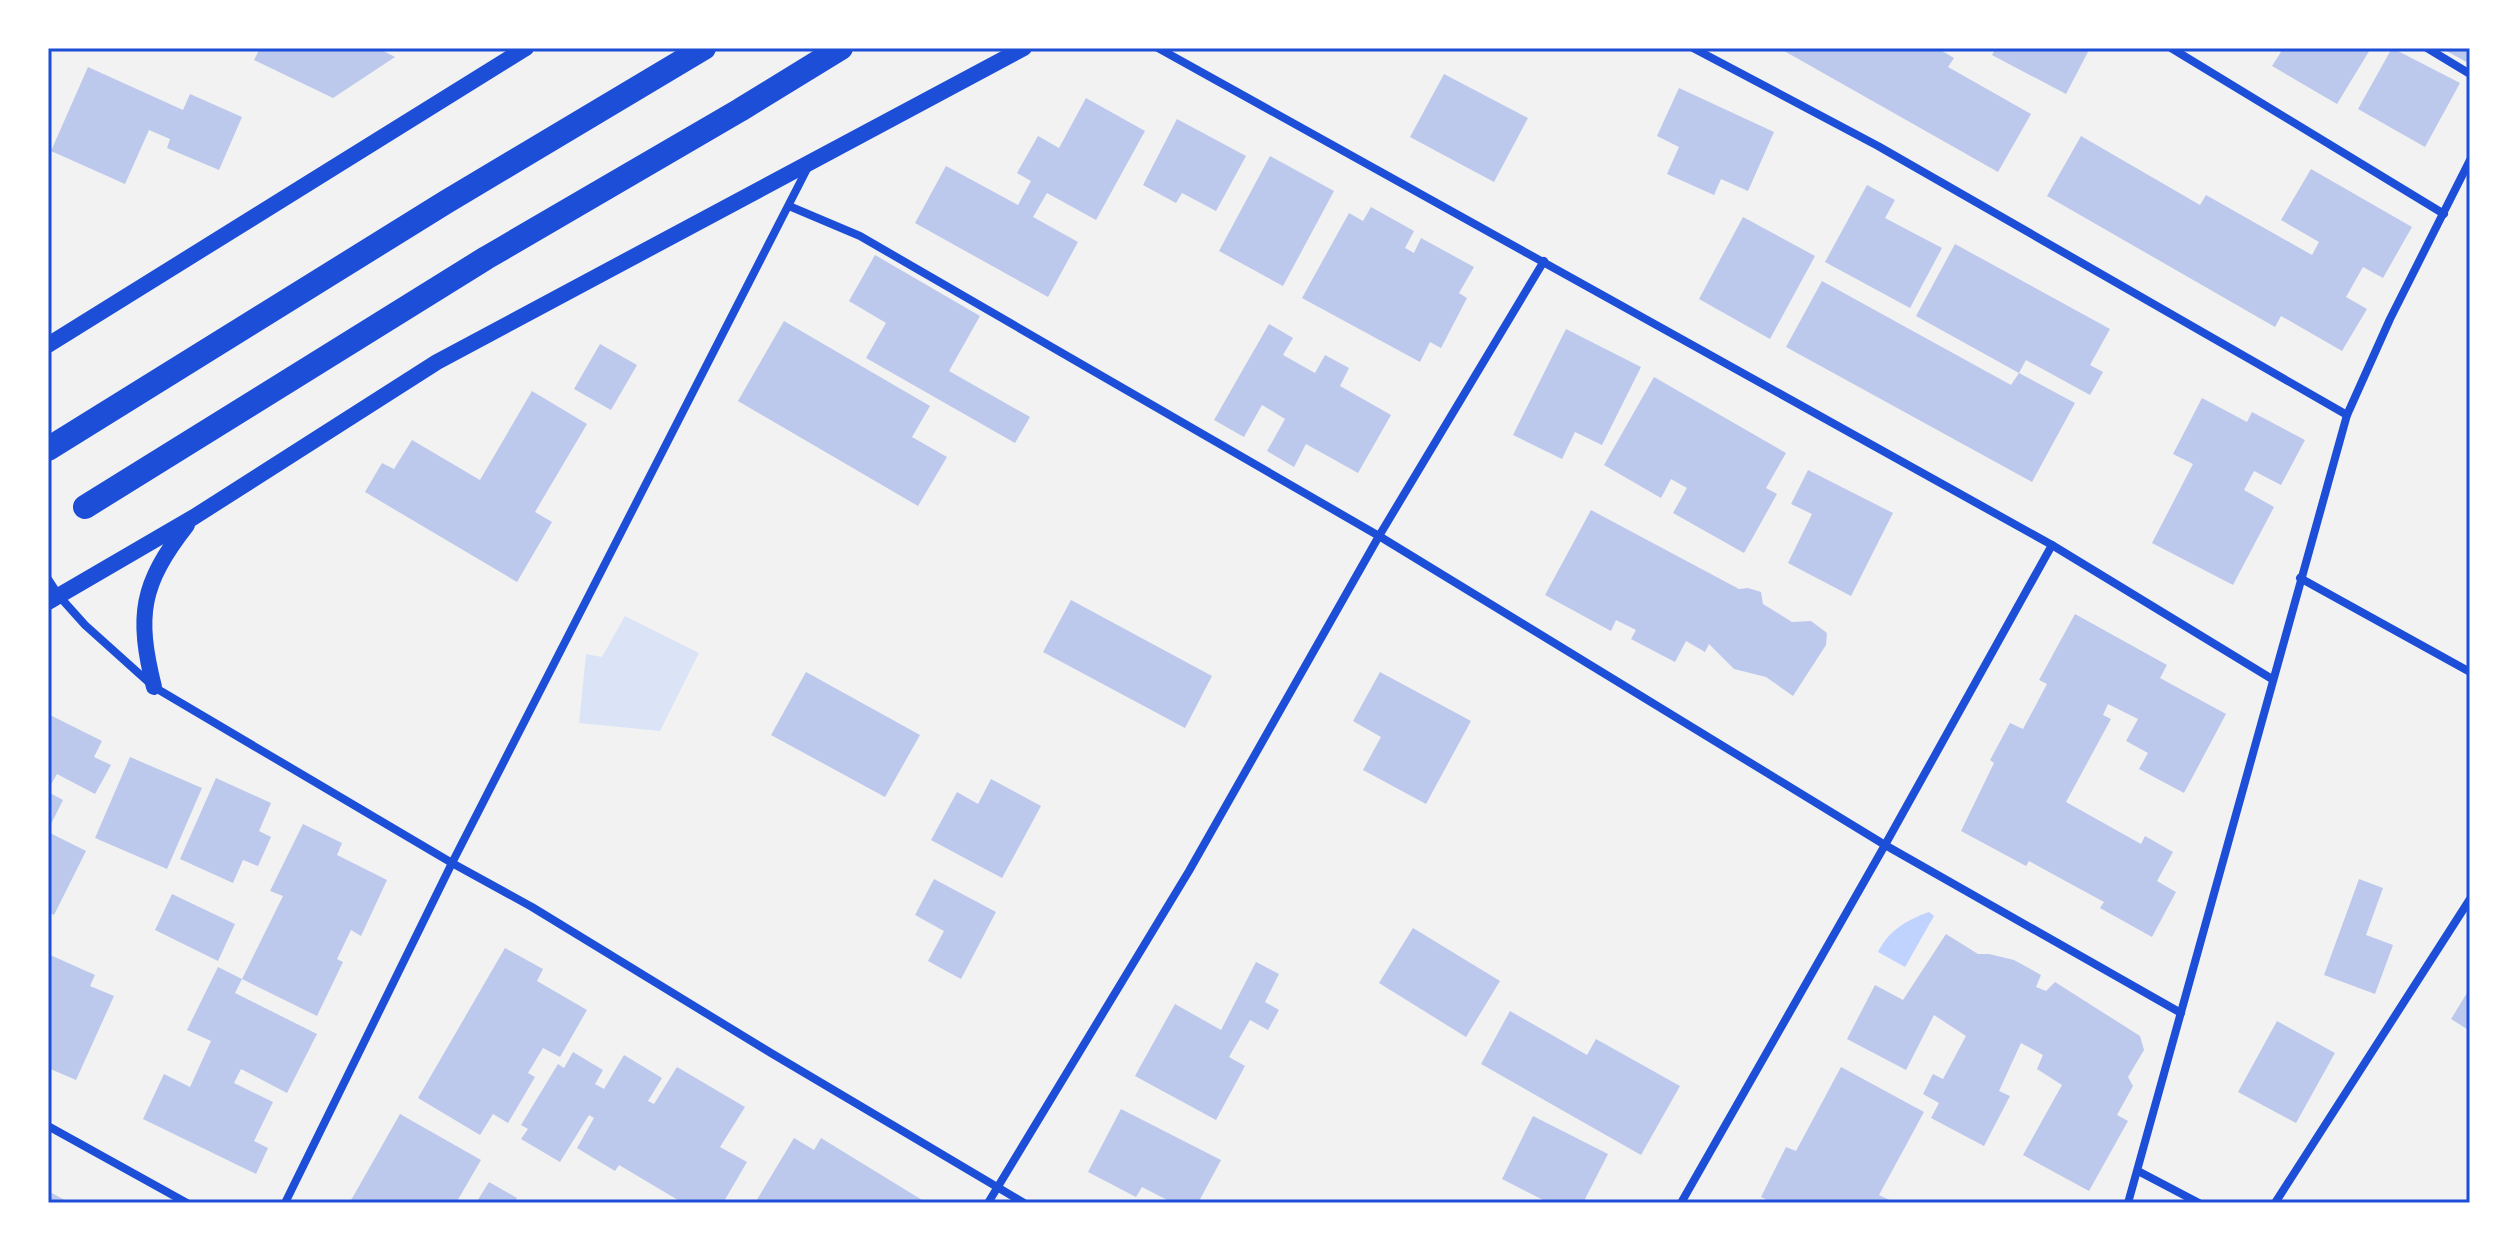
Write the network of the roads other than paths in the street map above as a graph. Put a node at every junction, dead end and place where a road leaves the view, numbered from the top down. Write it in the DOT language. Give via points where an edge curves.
graph roads {
  1 [pos="526,48"];
  2 [pos="841,48"];
  3 [pos="1024,48"];
  4 [pos="1158,48"];
  5 [pos="1693,48"];
  6 [pos="2171,48"];
  7 [pos="2427,48"];
  8 [pos="700,49"];
  9 [pos="2470,74"];
  10 [pos="2470,160"];
  11 [pos="811,161"];
  12 [pos="789,206"];
  13 [pos="2444,214"];
  14 [pos="1544,261"];
  15 [pos="48,345"];
  16 [pos="2347,415"];
  17 [pos="48,449"];
  18 [pos="85,507"];
  19 [pos="194,517"];
  20 [pos="1379,536"];
  21 [pos="2052,545"];
  22 [pos="2300,578"];
  23 [pos="48,579"];
  24 [pos="54,599"];
  25 [pos="2470,672"];
  26 [pos="2272,679"];
  27 [pos="154,687"];
  28 [pos="1885,845"];
  29 [pos="452,863"];
  30 [pos="2470,899"];
  31 [pos="2181,1013"];
  32 [pos="48,1126"];
  33 [pos="2138,1171"];
  34 [pos="997,1187"];
  35 [pos="187,1203"];
  36 [pos="285,1203"];
  37 [pos="988,1203"];
  38 [pos="1024,1203"];
  39 [pos="1681,1203"];
  40 [pos="2128,1203"];
  41 [pos="2199,1203"];
  42 [pos="2275,1203"];
  1 -- 15 [label="main road"];
  2 -- 18 [label="highway" via="486,258"];
  3 -- 11 [label="main road"];
  4 -- 14 [label="street"];
  5 -- 16 [label="street" via="1878,146"];
  6 -- 13 [label="street"];
  7 -- 9 [label="street"];
  8 -- 17 [label="highway"];
  10 -- 13 [label="street"];
  11 -- 12 [label="street"];
  11 -- 19 [label="main road" via="437,362"];
  12 -- 20 [label="street" via="860,236"];
  12 -- 29 [label="street"];
  13 -- 16 [label="street"];
  14 -- 20 [label="street"];
  14 -- 21 [label="street"];
  16 -- 22 [label="street"];
  19 -- 24 [label="main road"];
  19 -- 27 [label="main road" via="164,555 145,597"];
  20 -- 28 [label="street"];
  20 -- 34 [label="street" via="1189,871"];
  21 -- 26 [label="street"];
  21 -- 28 [label="street"];
  22 -- 25 [label="street"];
  22 -- 26 [label="street"];
  23 -- 24 [label="street"];
  24 -- 27 [label="street"];
  26 -- 31 [label="street"];
  27 -- 29 [label="street"];
  28 -- 31 [label="street"];
  28 -- 39 [label="street"];
  29 -- 34 [label="street"];
  29 -- 36 [label="street"];
  30 -- 42 [label="street"];
  31 -- 33 [label="street"];
  32 -- 35 [label="street"];
  33 -- 40 [label="street"];
  33 -- 41 [label="street"];
  34 -- 37 [label="street"];
  34 -- 38 [label="street"];
}
